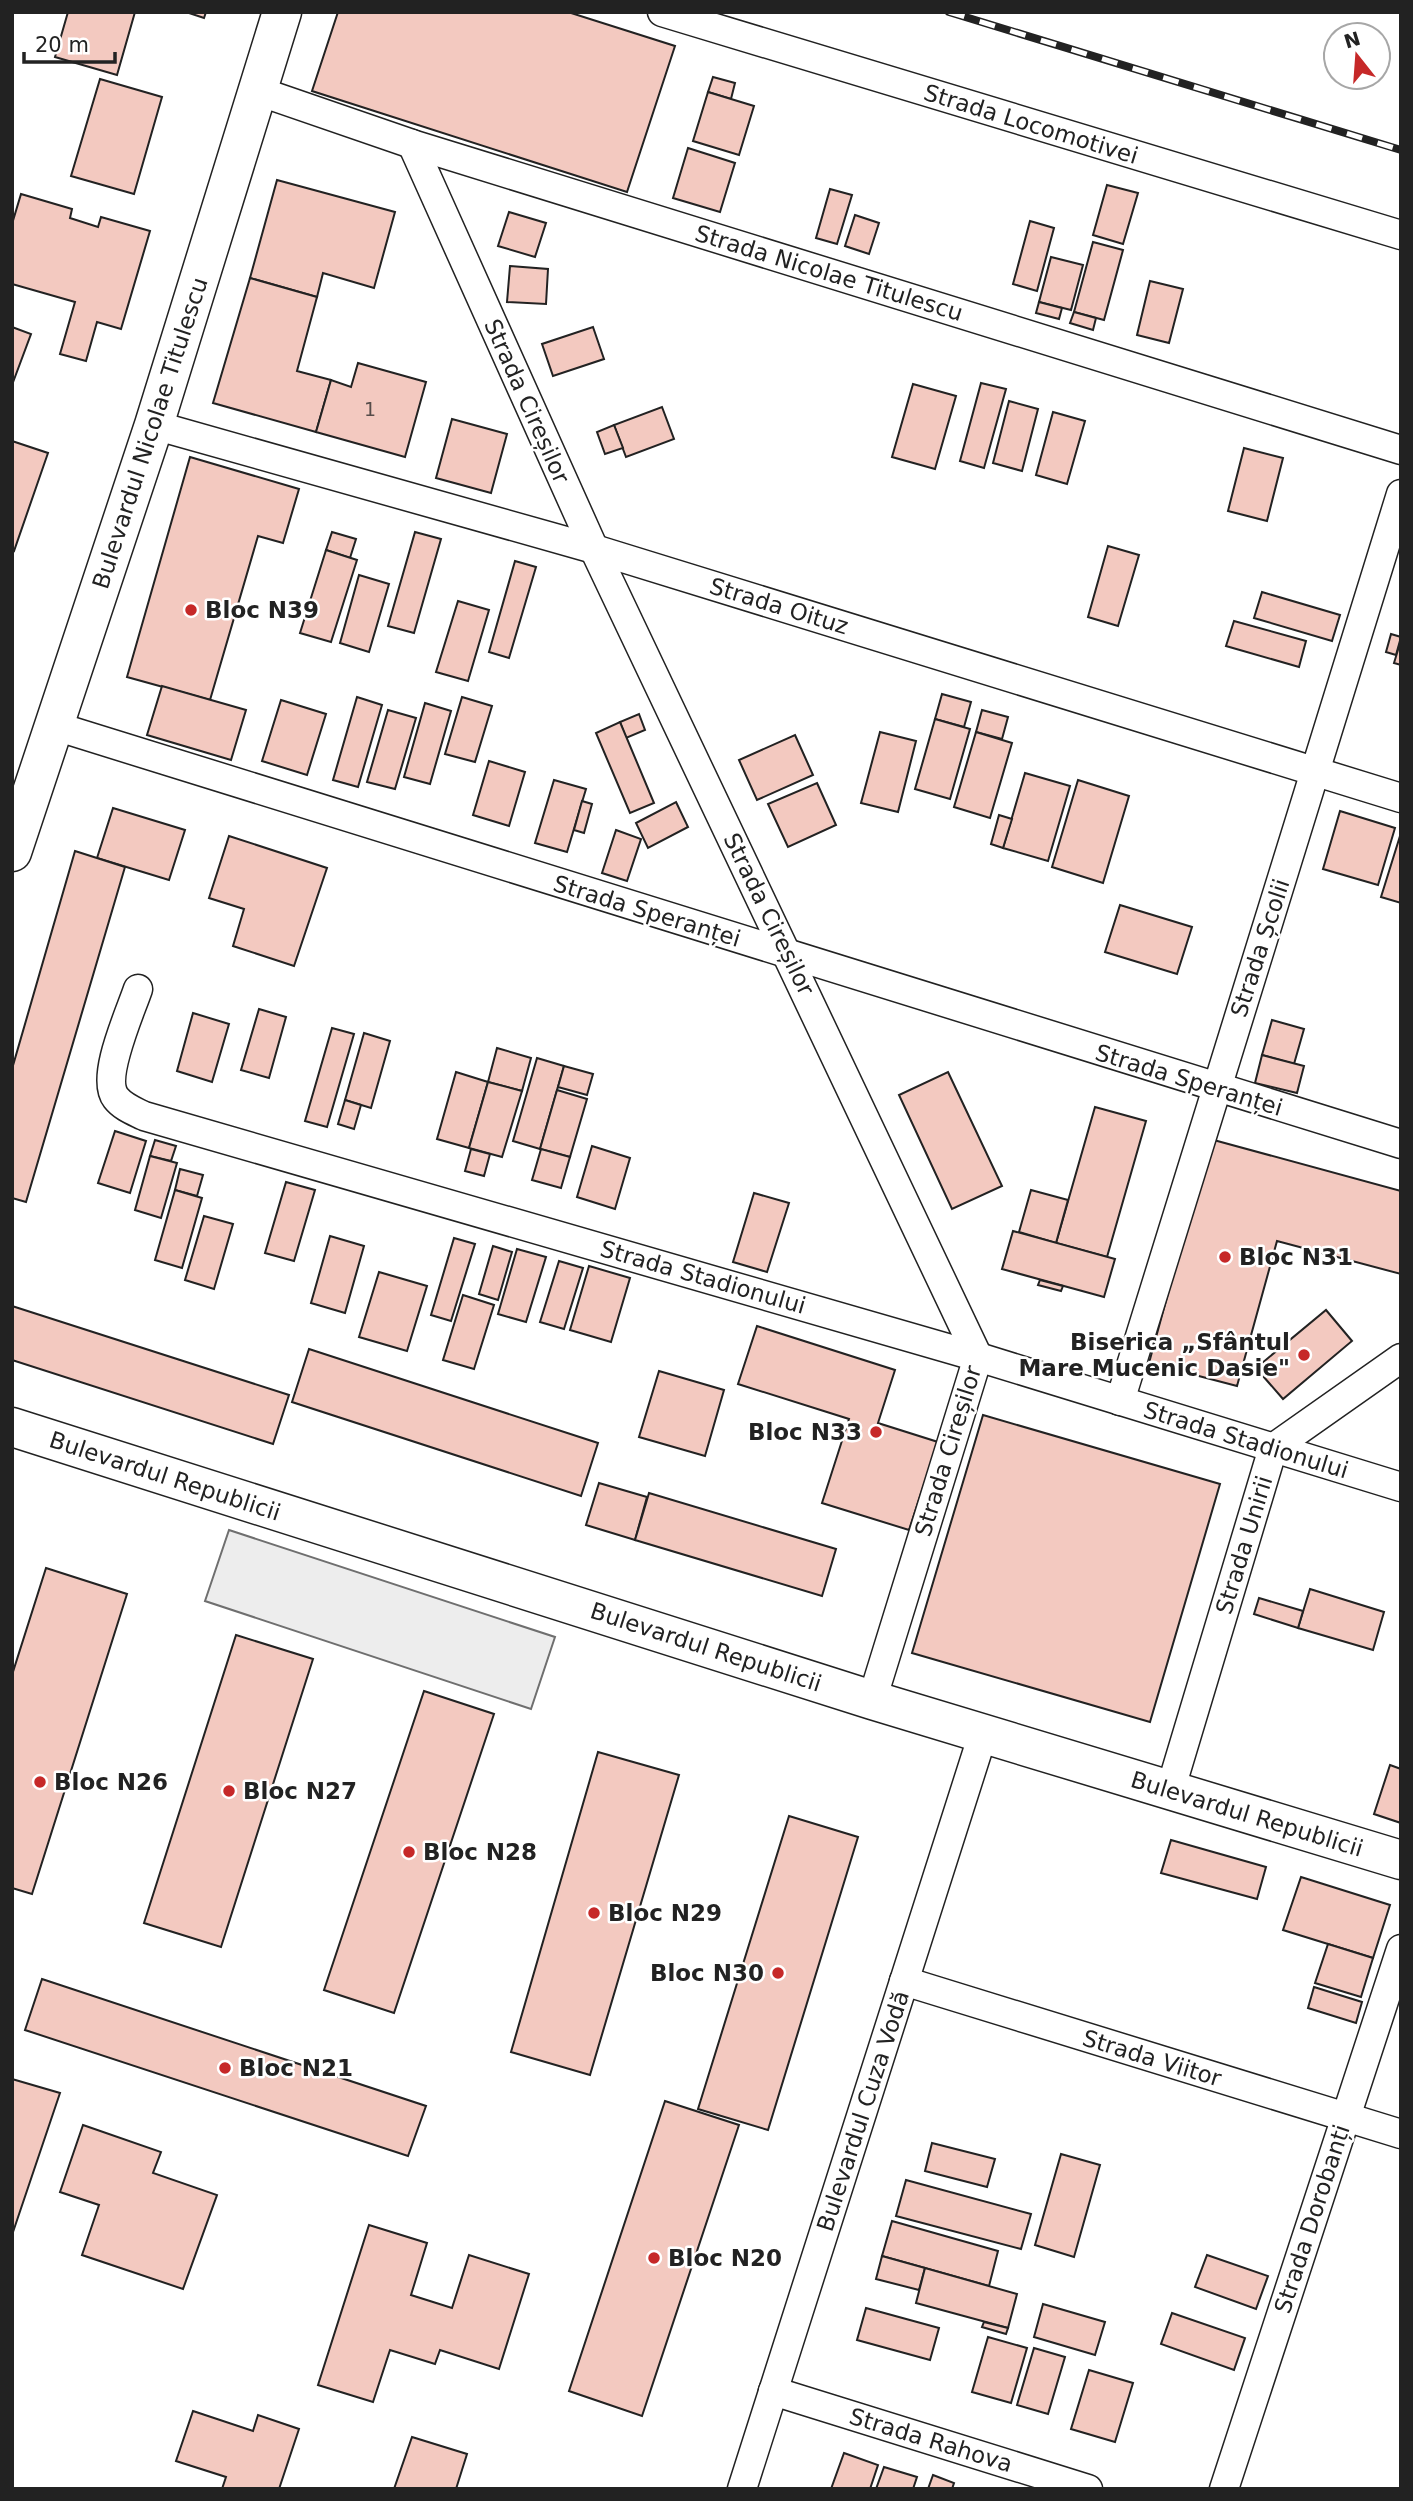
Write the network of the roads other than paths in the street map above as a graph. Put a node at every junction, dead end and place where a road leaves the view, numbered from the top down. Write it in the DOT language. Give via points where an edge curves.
graph roads {
  1 [pos="282,12"];
  2 [pos="662,12"];
  3 [pos="722,21"];
  4 [pos="258,91"];
  5 [pos="412,144"];
  6 [pos="1401,235"];
  7 [pos="154,425"];
  8 [pos="1401,450"];
  9 [pos="1401,494"];
  10 [pos="594,549"];
  11 [pos="55,726"];
  12 [pos="1316,772"];
  13 [pos="1401,798"];
  14 [pos="12,852"];
  15 [pos="790,956"];
  16 [pos="138,989"];
  17 [pos="1216,1089"];
  18 [pos="1401,1144"];
  19 [pos="978,1357"];
  20 [pos="1401,1358"];
  21 [pos="1120,1401"];
  22 [pos="12,1427"];
  23 [pos="1273,1448"];
  24 [pos="1401,1487"];
  25 [pos="872,1700"];
  26 [pos="983,1734"];
  27 [pos="1170,1791"];
  28 [pos="1401,1860"];
  29 [pos="1401,1949"];
  30 [pos="904,1981"];
  31 [pos="1345,2117"];
  32 [pos="1401,2134"];
  33 [pos="773,2391"];
  34 [pos="742,2489"];
  35 [pos="1088,2489"];
  36 [pos="1224,2489"];
  1 -- 4 [label="main road, Bulevardul Nicolae Titulescu"];
  2 -- 3 [label="street, Strada Locomotivei"];
  3 -- 6 [label="street, Strada Locomotivei"];
  4 -- 5 [label="street, Strada Nicolae Titulescu"];
  4 -- 7 [label="main road, Bulevardul Nicolae Titulescu"];
  5 -- 8 [label="street, Strada Nicolae Titulescu"];
  5 -- 10 [label="street, Strada Cireșilor"];
  7 -- 10 [label="street, Strada Oituz"];
  7 -- 11 [label="main road, Bulevardul Nicolae Titulescu"];
  9 -- 12 [label="street, Strada Școlii"];
  10 -- 12 [label="street, Strada Oituz"];
  10 -- 15 [label="street, Strada Cireșilor"];
  11 -- 14 [label="main road, Bulevardul Nicolae Titulescu"];
  11 -- 15 [label="street, Strada Speranței"];
  12 -- 13 [label="street, Strada Oituz"];
  12 -- 17 [label="street, Strada Școlii"];
  15 -- 17 [label="street, Strada Speranței"];
  15 -- 19 [label="street, Strada Cireșilor"];
  16 -- 19 [label="street, Strada Stadionului" via="110,1083 115,1097 130,1110"];
  17 -- 18 [label="street, Strada Speranței"];
  17 -- 21 [label="street, Strada Școlii"];
  19 -- 21 [label="street, Strada Stadionului"];
  19 -- 25 [label="street, Strada Cireșilor"];
  20 -- 23 [label="street, Strada Unirii"];
  21 -- 23 [label="street, Strada Stadionului"];
  22 -- 25 [label="main road, Bulevardul Republicii"];
  23 -- 24 [label="street, Strada Stadionului"];
  23 -- 27 [label="street, Strada Unirii"];
  25 -- 26 [label="main road, Bulevardul Republicii"];
  26 -- 27 [label="main road, Bulevardul Republicii"];
  26 -- 30 [label="street, Bulevardul Cuza Vodă"];
  27 -- 28 [label="main road, Bulevardul Republicii"];
  29 -- 31 [label="street, Strada Dorobanți"];
  30 -- 31 [label="street, Strada Viitor"];
  30 -- 33 [label="street, Bulevardul Cuza Vodă"];
  31 -- 32 [label="street, Strada Viitor"];
  31 -- 36 [label="street, Strada Dorobanți"];
  33 -- 34 [label="street, Bulevardul Cuza Vodă"];
  33 -- 35 [label="street, Strada Rahova"];
}
